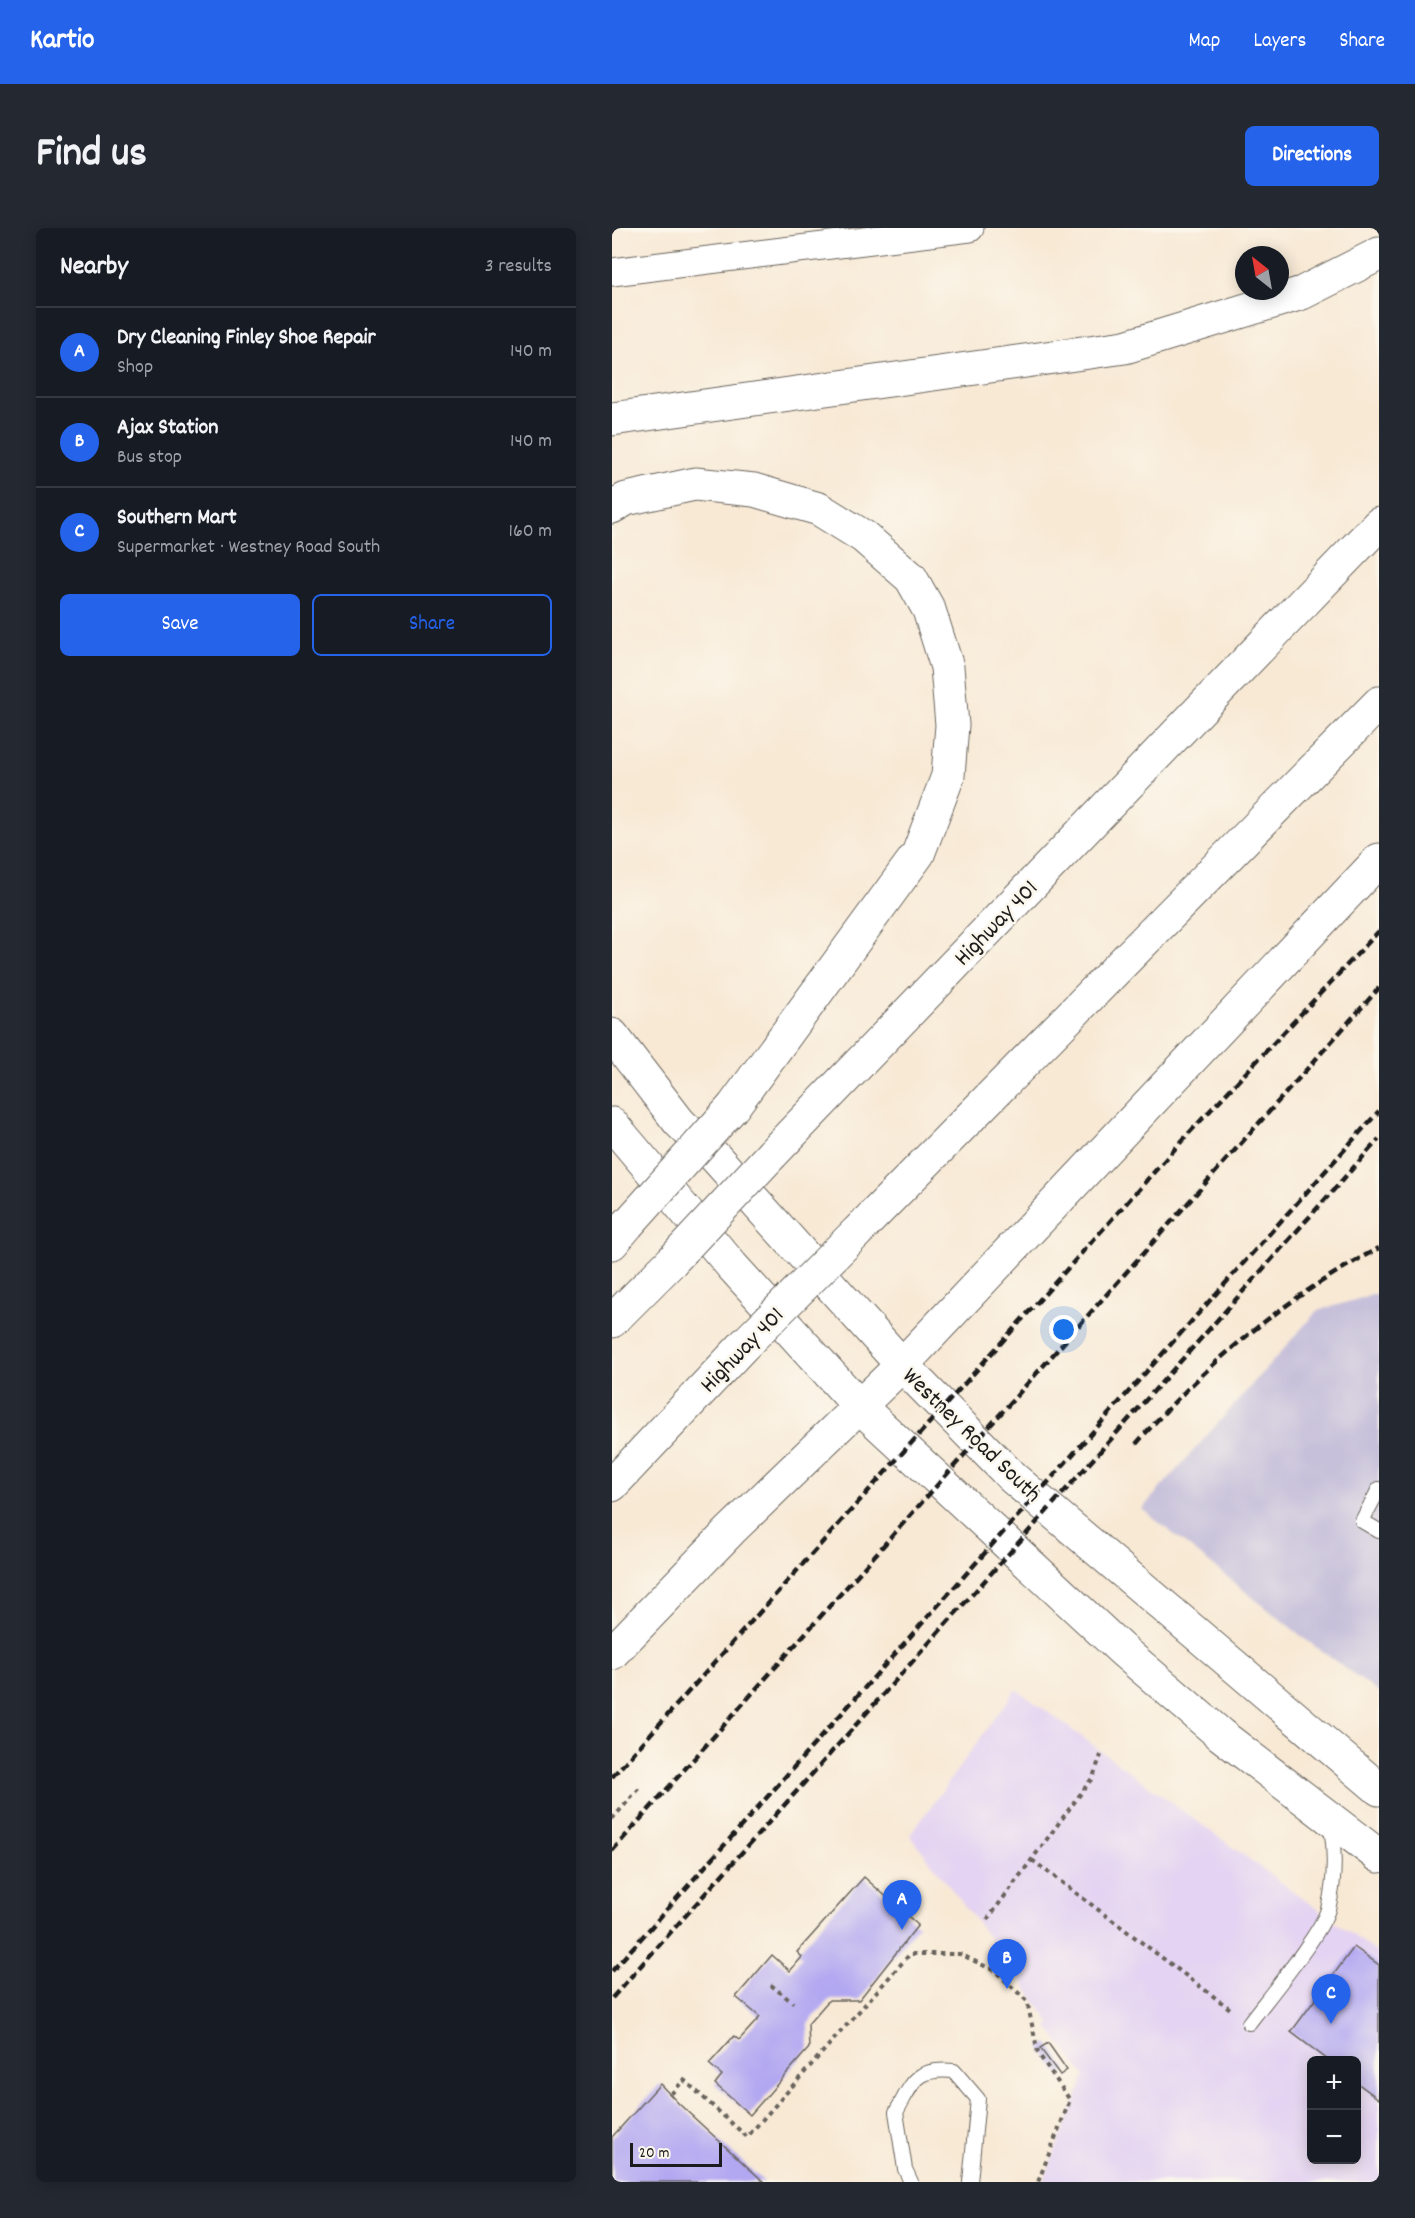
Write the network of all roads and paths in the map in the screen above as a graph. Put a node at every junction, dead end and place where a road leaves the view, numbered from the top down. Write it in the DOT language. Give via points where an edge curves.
graph roads {
  1 [pos="970,228"];
  2 [pos="1379,254"];
  3 [pos="612,272"];
  4 [pos="612,419"];
  5 [pos="612,507"];
  6 [pos="1379,524"];
  7 [pos="1379,704"];
  8 [pos="1379,860"];
  9 [pos="612,1035"];
  10 [pos="612,1124"];
  11 [pos="620,1234"];
  12 [pos="612,1321"];
  13 [pos="902,1365"];
  14 [pos="859,1406"];
  15 [pos="612,1485"];
  16 [pos="1379,1489"];
  17 [pos="1379,1531"];
  18 [pos="612,1653"];
  19 [pos="1101,1755"];
  20 [pos="639,1789"];
  21 [pos="1379,1789"];
  22 [pos="612,1819"];
  23 [pos="1330,1821"];
  24 [pos="1379,1856"];
  25 [pos="1032,1860"];
  26 [pos="987,1920"];
  27 [pos="771,1985"];
  28 [pos="793,2003"];
  29 [pos="1249,2023"];
  30 [pos="671,2094"];
  31 [pos="911,2182"];
  32 [pos="970,2182"];
  33 [pos="1038,2182"];
  1 -- 3 [label="street"];
  2 -- 4 [label="main road" via="1302,293 1125,346"];
  5 -- 11 [label="main road, bridge" via="626,500 695,484 754,490 819,509 864,537 911,578 929,610 947,667 952,725 948,776 918,854 733,1107"];
  6 -- 12 [label="main road, Highway 401, bridge"];
  7 -- 15 [label="main road, Highway 401, bridge" via="746,1343"];
  8 -- 13 [label="main road"];
  9 -- 13 [label="main road, Westney Road South" via="679,1122"];
  10 -- 14 [label="main road" via="724,1257"];
  13 -- 14 [label="main road"];
  13 -- 21 [label="main road, Westney Road South" via="1013,1478"];
  14 -- 18 [label="main road"];
  14 -- 23 [label="main road" via="1122,1650 1221,1736"];
  16 -- 17 [label="lane" via="1362,1521"];
  19 -- 25 [label="path" via="1093,1777"];
  20 -- 22 [label="path"];
  23 -- 24 [label="main road"];
  23 -- 29 [label="lane" via="1334,1848 1328,1910"];
  25 -- 26 [label="path"];
  25 -- 29 [label="path"];
  27 -- 28 [label="path"];
  30 -- 33 [label="path" via="684,2080 747,2137 910,1954 960,1954 995,1971 1027,2001 1038,2053 1070,2100"];
  31 -- 32 [label="lane" via="905,2169 896,2112 917,2077 934,2069 954,2072 978,2099"];
}
